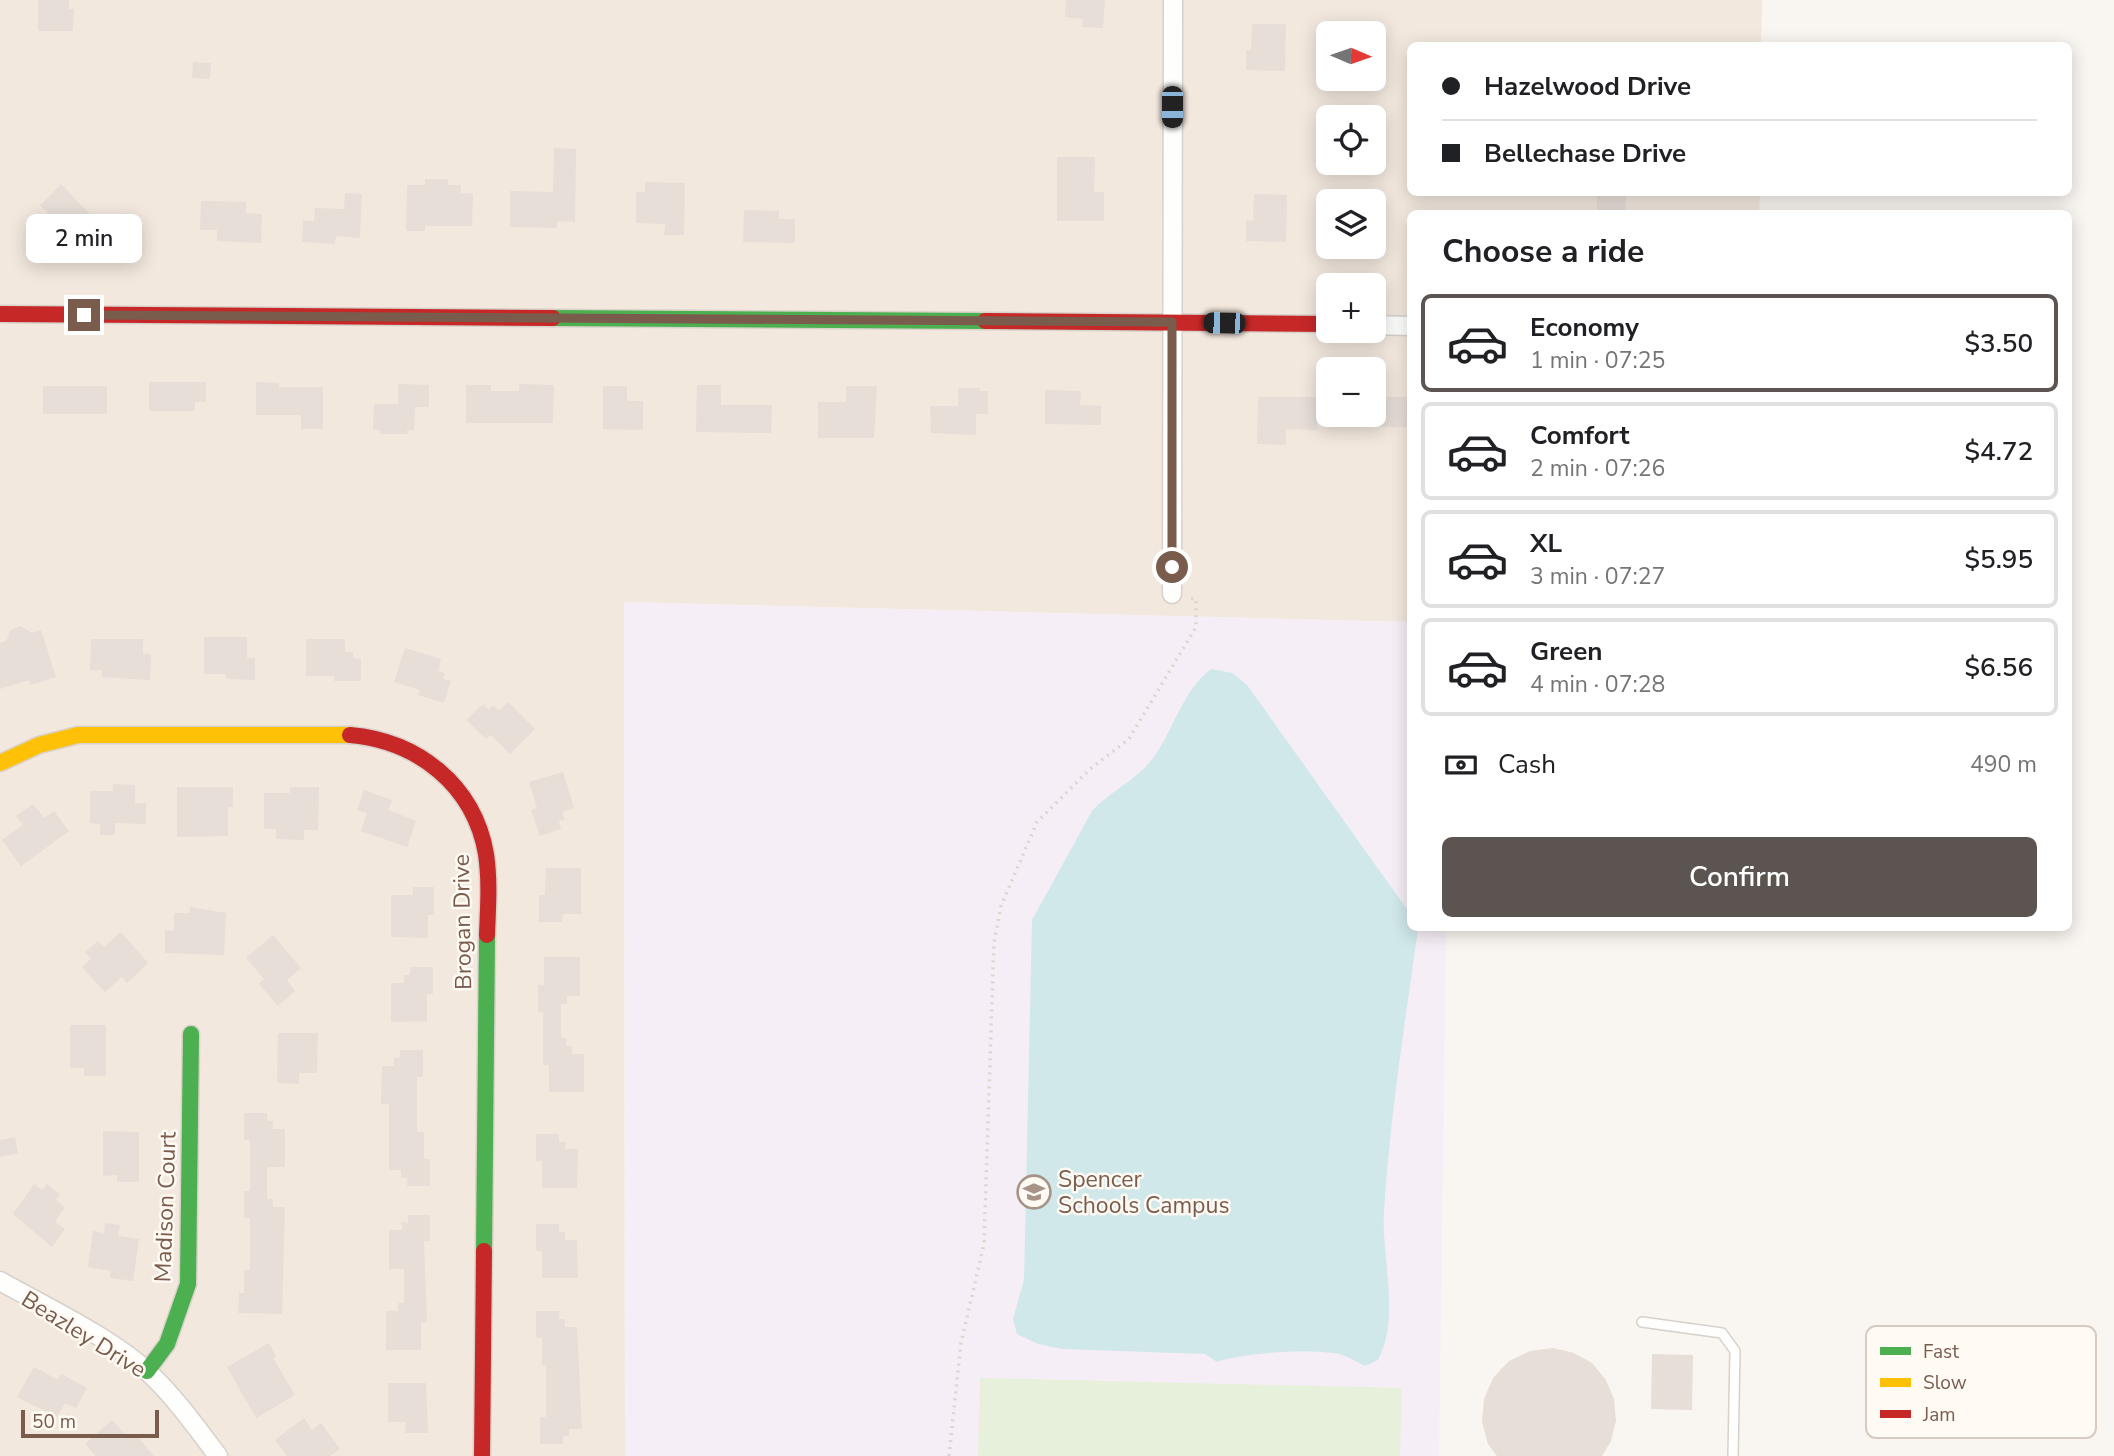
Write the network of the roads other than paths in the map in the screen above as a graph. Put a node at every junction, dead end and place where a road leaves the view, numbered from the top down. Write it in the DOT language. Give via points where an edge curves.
graph roads {
  1 [pos="1173,0"];
  2 [pos="0,314"];
  3 [pos="1172,322"];
  4 [pos="1316,324"];
  5 [pos="1386,325"];
  6 [pos="1407,326"];
  7 [pos="1172,594"];
  8 [pos="0,763"];
  9 [pos="191,1034"];
  10 [pos="0,1281"];
  11 [pos="1642,1322"];
  12 [pos="147,1371"];
  13 [pos="218,1456"];
  14 [pos="482,1456"];
  15 [pos="1733,1456"];
  1 -- 3 [label="street"];
  2 -- 3 [label="street"];
  3 -- 4 [label="street"];
  3 -- 7 [label="street"];
  5 -- 6 [label="street"];
  8 -- 14 [label="street, Brogan Drive" via="39,745 78,735 347,734 386,740 413,751 446,775 462,795 480,831 488,878"];
  9 -- 12 [label="street, Madison Court" via="188,1284 167,1344"];
  10 -- 12 [label="street, Beazley Drive"];
  11 -- 15 [label="lane" via="1721,1333 1735,1352"];
  12 -- 13 [label="street, Beazley Drive"];
}
